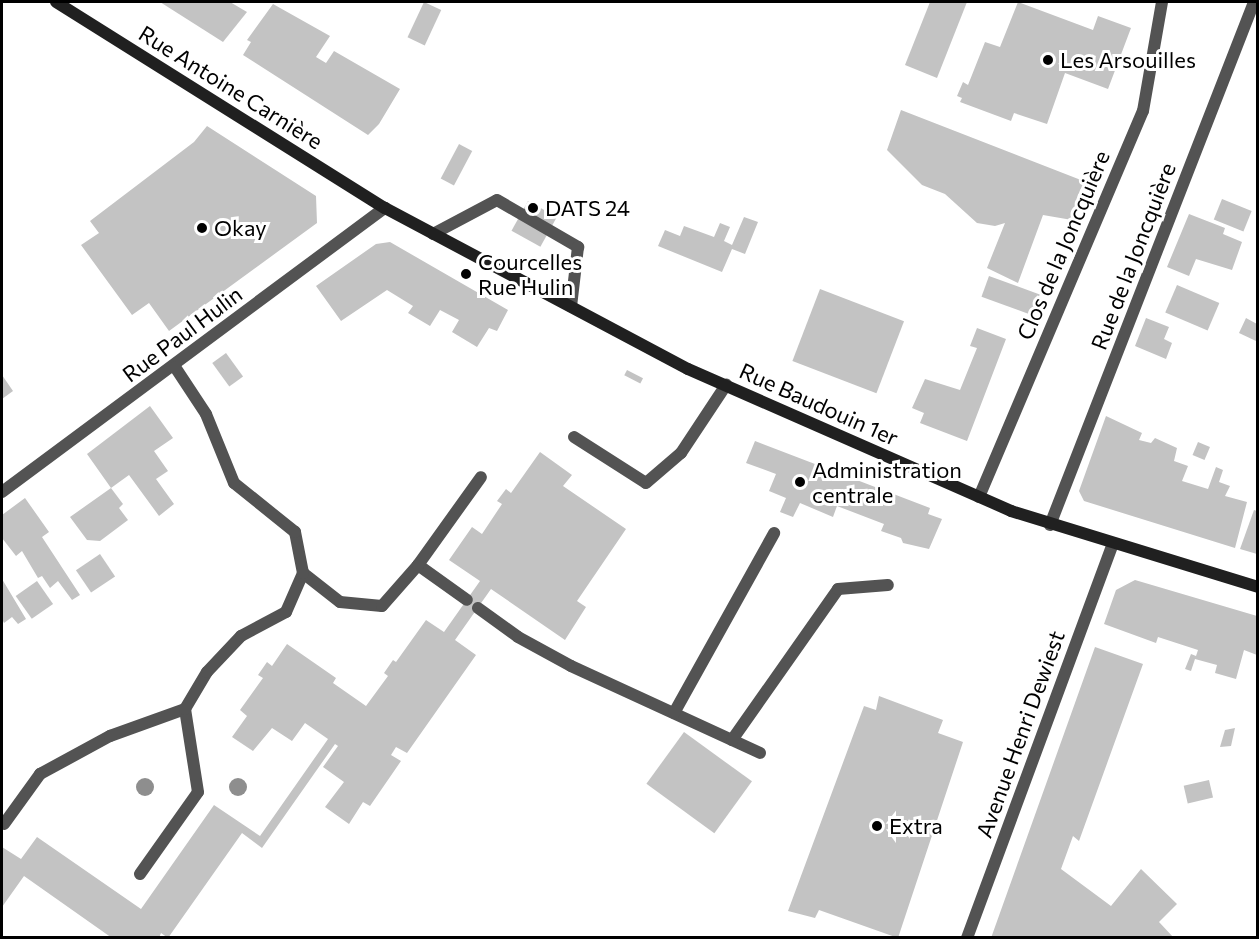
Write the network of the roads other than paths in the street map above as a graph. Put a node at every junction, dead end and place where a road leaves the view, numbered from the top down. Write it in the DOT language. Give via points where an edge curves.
graph roads {
  1 [pos="56,2"];
  2 [pos="1162,2"];
  3 [pos="1254,2"];
  4 [pos="385,208"];
  5 [pos="433,234"];
  6 [pos="571,307"];
  7 [pos="175,367"];
  8 [pos="726,386"];
  9 [pos="574,437"];
  10 [pos="481,477"];
  11 [pos="2,492"];
  12 [pos="979,497"];
  13 [pos="1050,525"];
  14 [pos="774,533"];
  15 [pos="1113,544"];
  16 [pos="418,565"];
  17 [pos="303,573"];
  18 [pos="888,585"];
  19 [pos="1257,587"];
  20 [pos="467,600"];
  21 [pos="478,608"];
  22 [pos="185,710"];
  23 [pos="674,713"];
  24 [pos="732,740"];
  25 [pos="760,753"];
  26 [pos="4,824"];
  27 [pos="140,874"];
  28 [pos="967,938"];
  1 -- 4 [label="main road, Rue Antoine Carnière"];
  2 -- 12 [label="street, Clos de la Joncquière" via="1143,111"];
  3 -- 13 [label="street, Rue de la Joncquière"];
  4 -- 5 [label="main road, Rue Baudouin 1er"];
  4 -- 7 [label="street, Rue Paul Hulin"];
  5 -- 6 [label="main road, Rue Baudouin 1er"];
  5 -- 6 [label="street" via="496,200 578,247"];
  6 -- 8 [label="main road, Rue Baudouin 1er"];
  7 -- 11 [label="street, Rue Paul Hulin"];
  7 -- 17 [label="street" via="206,414 234,483 294,532"];
  8 -- 9 [label="street" via="681,453 646,483"];
  8 -- 12 [label="main road, Rue Baudouin 1er"];
  10 -- 16 [label="street"];
  12 -- 13 [label="main road, Rue Baudouin 1er"];
  13 -- 15 [label="main road, Rue Baudouin 1er"];
  14 -- 23 [label="street"];
  15 -- 19 [label="main road, Rue Baudouin 1er"];
  15 -- 28 [label="street, Avenue Henri Dewiest"];
  16 -- 17 [label="street" via="382,606 340,602"];
  16 -- 20 [label="street"];
  17 -- 22 [label="street" via="286,612 241,636 207,672"];
  18 -- 24 [label="street" via="838,589"];
  21 -- 23 [label="street" via="518,637 571,666"];
  22 -- 26 [label="street" via="110,736 40,774"];
  22 -- 27 [label="street" via="198,792"];
  23 -- 24 [label="street"];
  24 -- 25 [label="street"];
}
